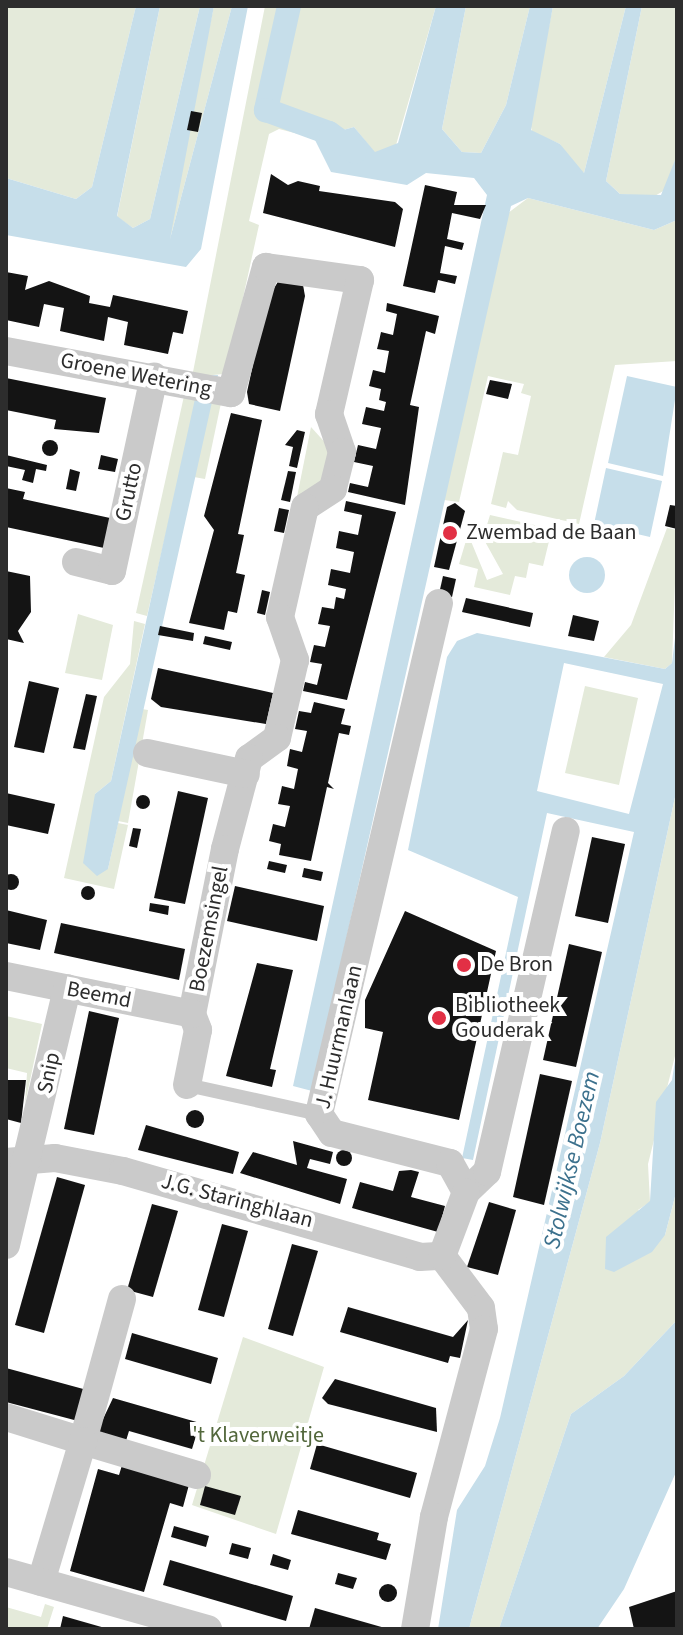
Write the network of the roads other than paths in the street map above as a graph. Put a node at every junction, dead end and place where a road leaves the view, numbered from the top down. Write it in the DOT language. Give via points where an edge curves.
graph roads {
  1 [pos="360,280"];
  2 [pos="6,351"];
  3 [pos="154,376"];
  4 [pos="76,562"];
  5 [pos="439,603"];
  6 [pos="147,753"];
  7 [pos="246,774"];
  8 [pos="566,831"];
  9 [pos="6,976"];
  10 [pos="67,988"];
  11 [pos="192,1014"];
  12 [pos="187,1085"];
  13 [pos="319,1114"];
  14 [pos="18,1160"];
  15 [pos="466,1192"];
  16 [pos="6,1245"];
  17 [pos="442,1256"];
  18 [pos="122,1299"];
  19 [pos="6,1417"];
  20 [pos="83,1441"];
  21 [pos="197,1475"];
  22 [pos="6,1572"];
  23 [pos="41,1582"];
  24 [pos="208,1629"];
  25 [pos="415,1629"];
  1 -- 3 [label="street, Groene Wetering" via="266,267 231,393"];
  1 -- 7 [label="street, Boezemsingel" via="329,414 341,440 335,480 305,507 280,617 295,660 277,738 249,758"];
  2 -- 3 [label="street, Groene Wetering"];
  3 -- 4 [label="street, Grutto" via="112,571"];
  5 -- 13 [label="street, J. Huurmanlaan"];
  6 -- 7 [label="street"];
  7 -- 11 [label="street, Boezemsingel"];
  8 -- 15 [label="street" via="487,1172"];
  9 -- 10 [label="street, Beemd"];
  10 -- 11 [label="street, Beemd"];
  10 -- 14 [label="street, Snip"];
  11 -- 12 [label="street, Boezemsingel" via="198,1030"];
  12 -- 13 [label="lane"];
  13 -- 15 [label="street, J. Huurmanlaan" via="332,1133 450,1163"];
  14 -- 16 [label="street, Snip"];
  14 -- 17 [label="street, J.G. Staringhlaan" via="133,1174 420,1257"];
  15 -- 17 [label="street"];
  17 -- 25 [label="street" via="481,1308 484,1329 434,1517"];
  18 -- 20 [label="street"];
  19 -- 20 [label="street"];
  20 -- 21 [label="street"];
  20 -- 23 [label="street"];
  22 -- 23 [label="street"];
  23 -- 24 [label="street"];
}
